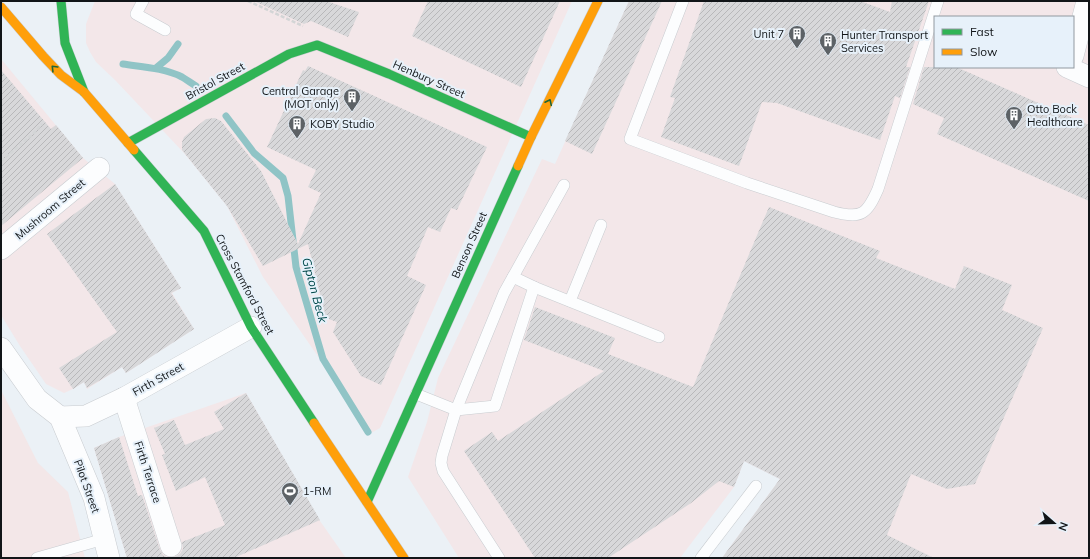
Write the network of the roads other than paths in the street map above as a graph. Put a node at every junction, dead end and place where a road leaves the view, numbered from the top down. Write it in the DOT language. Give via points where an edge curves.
graph roads {
  1 [pos="61,1"];
  2 [pos="143,1"];
  3 [pos="598,1"];
  4 [pos="683,1"];
  5 [pos="938,1"];
  6 [pos="1087,1"];
  7 [pos="1,7"];
  8 [pos="165,30"];
  9 [pos="316,45"];
  10 [pos="1074,50"];
  11 [pos="1074,67"];
  12 [pos="1089,76"];
  13 [pos="84,92"];
  14 [pos="531,137"];
  15 [pos="128,143"];
  16 [pos="99,168"];
  17 [pos="564,185"];
  18 [pos="601,225"];
  19 [pos="1,249"];
  20 [pos="513,277"];
  21 [pos="534,287"];
  22 [pos="570,301"];
  23 [pos="252,327"];
  24 [pos="659,337"];
  25 [pos="1,348"];
  26 [pos="416,394"];
  27 [pos="124,398"];
  28 [pos="456,410"];
  29 [pos="60,417"];
  30 [pos="756,486"];
  31 [pos="367,502"];
  32 [pos="171,546"];
  33 [pos="107,549"];
  34 [pos="37,558"];
  35 [pos="404,558"];
  36 [pos="499,558"];
  37 [pos="700,558"];
  1 -- 13 [label="street, Cross Stamford Street" via="65,43"];
  2 -- 8 [label="lane" via="136,14"];
  14 -- 3 [label="street, Benson Street, one-way"];
  4 -- 5 [label="lane" via="630,139 747,184 849,216 862,214 872,204"];
  6 -- 10 [label="street"];
  13 -- 7 [label="street, Cross Stamford Street, one-way" via="61,75"];
  9 -- 14 [label="street, Henbury Street" via="389,74"];
  9 -- 15 [label="street, Bristol Street" via="289,54"];
  11 -- 12 [label="street"];
  13 -- 15 [label="street, Cross Stamford Street"];
  14 -- 26 [label="street, Benson Street"];
  15 -- 23 [label="street, Cross Stamford Street" via="204,231"];
  16 -- 19 [label="street, Mushroom Street"];
  17 -- 20 [label="lane"];
  18 -- 22 [label="lane"];
  20 -- 21 [label="lane"];
  20 -- 28 [label="lane" via="504,292"];
  21 -- 22 [label="lane"];
  21 -- 28 [label="lane" via="495,406"];
  22 -- 24 [label="lane"];
  23 -- 27 [label="street, Firth Street"];
  23 -- 31 [label="street, Cross Stamford Street"];
  25 -- 29 [label="street" via="37,399"];
  26 -- 28 [label="lane"];
  26 -- 31 [label="street, Benson Street"];
  27 -- 29 [label="street, Firth Street" via="86,416"];
  27 -- 32 [label="street, Firth Terrace"];
  28 -- 36 [label="lane" via="442,456 443,471"];
  29 -- 33 [label="street, Pilot Street" via="94,498"];
  30 -- 37 [label="lane"];
  31 -- 35 [label="street, Cross Stamford Street"];
  33 -- 34 [label="lane"];
}
